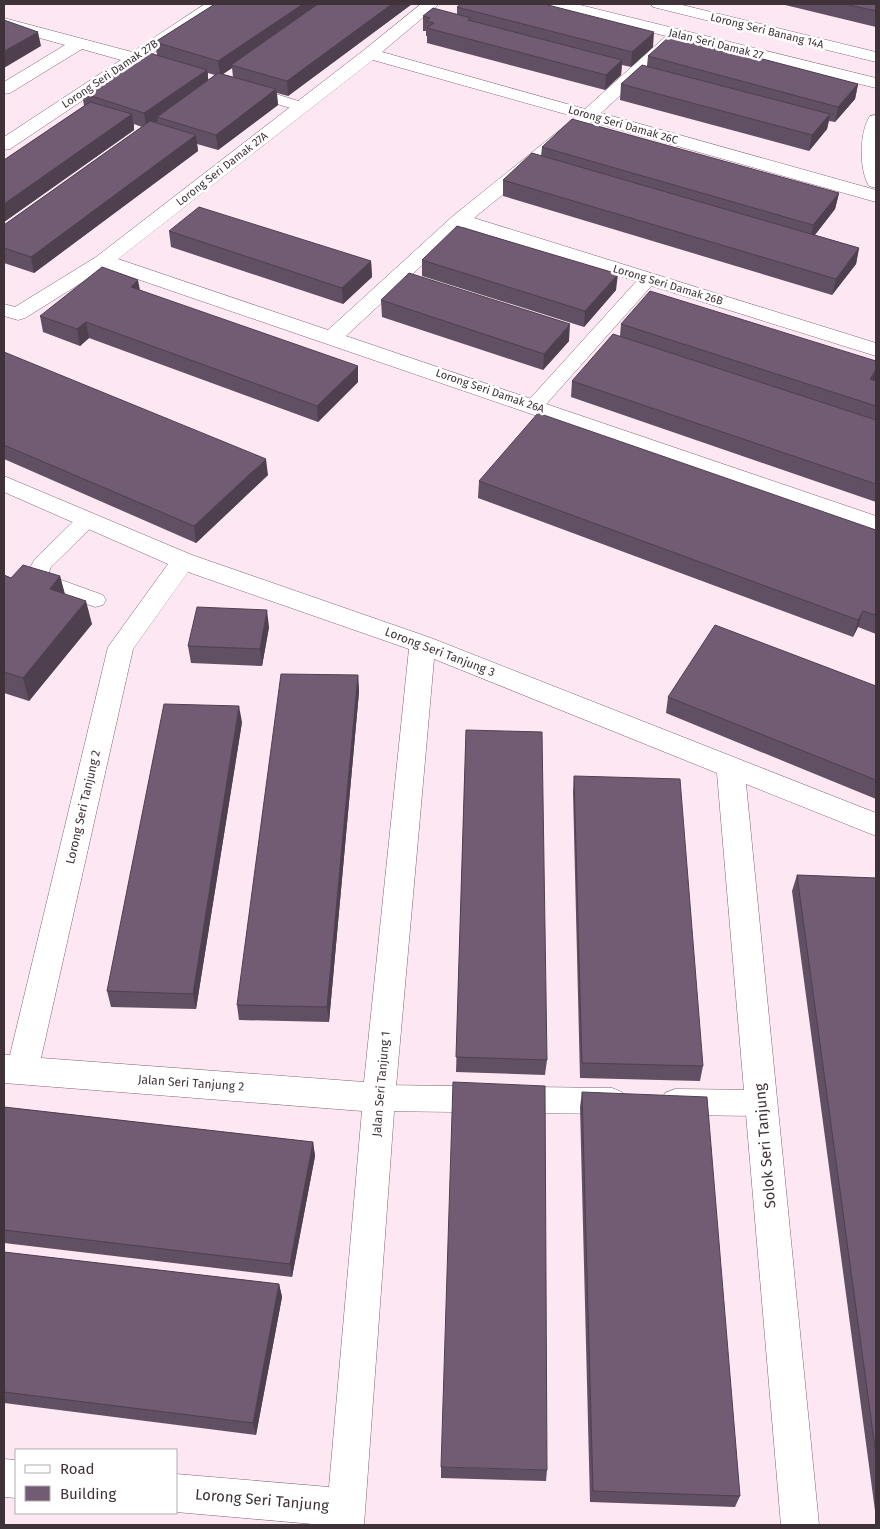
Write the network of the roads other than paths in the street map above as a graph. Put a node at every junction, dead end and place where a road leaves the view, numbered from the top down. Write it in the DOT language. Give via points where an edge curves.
graph roads {
  1 [pos="216,4"];
  2 [pos="431,4"];
  3 [pos="557,4"];
  4 [pos="659,4"];
  5 [pos="4,23"];
  6 [pos="678,34"];
  7 [pos="80,43"];
  8 [pos="370,54"];
  9 [pos="876,57"];
  10 [pos="133,58"];
  11 [pos="152,63"];
  12 [pos="876,83"];
  13 [pos="4,88"];
  14 [pos="237,88"];
  15 [pos="303,106"];
  16 [pos="588,116"];
  17 [pos="876,120"];
  18 [pos="4,145"];
  19 [pos="876,182"];
  20 [pos="876,196"];
  21 [pos="460,220"];
  22 [pos="103,261"];
  23 [pos="648,279"];
  24 [pos="8,315"];
  25 [pos="331,338"];
  26 [pos="876,350"];
  27 [pos="534,406"];
  28 [pos="4,483"];
  29 [pos="87,520"];
  30 [pos="876,524"];
  31 [pos="183,561"];
  32 [pos="96,600"];
  33 [pos="422,644"];
  34 [pos="730,766"];
  35 [pos="876,825"];
  36 [pos="13,1070"];
  37 [pos="379,1098"];
  38 [pos="761,1103"];
  39 [pos="178,1493"];
  40 [pos="346,1516"];
  41 [pos="800,1525"];
  1 -- 10 [label="street, Lorong Seri Damak 27B"];
  2 -- 8 [label="street, Lorong Seri Damak 27A"];
  3 -- 6 [label="street, Jalan Seri Damak 27"];
  4 -- 9 [label="street, Lorong Seri Banang 14A"];
  5 -- 7 [label="street"];
  6 -- 12 [label="street, Jalan Seri Damak 27"];
  6 -- 16 [label="street"];
  7 -- 10 [label="street"];
  7 -- 13 [label="street"];
  8 -- 15 [label="street, Lorong Seri Damak 27A"];
  8 -- 16 [label="street, Lorong Seri Damak 26C"];
  10 -- 11 [label="lane"];
  10 -- 18 [label="street, Lorong Seri Damak 27B"];
  14 -- 15 [label="lane"];
  15 -- 22 [label="street, Lorong Seri Damak 27A"];
  16 -- 20 [label="street, Lorong Seri Damak 26C"];
  16 -- 21 [label="street"];
  17 -- 19 [label="street" via="870,156"];
  21 -- 23 [label="street, Lorong Seri Damak 26B"];
  21 -- 25 [label="street"];
  22 -- 24 [label="street, Lorong Seri Damak 27A"];
  22 -- 25 [label="street, Lorong Seri Damak 26A"];
  23 -- 26 [label="street, Lorong Seri Damak 26B"];
  23 -- 27 [label="lane"];
  25 -- 27 [label="street, Lorong Seri Damak 26A"];
  27 -- 30 [label="street, Lorong Seri Damak 26A"];
  28 -- 29 [label="street, Lorong Seri Tanjung 3"];
  29 -- 31 [label="street, Lorong Seri Tanjung 3"];
  29 -- 32 [label="lane" via="42,564 38,573 45,582"];
  31 -- 33 [label="street, Lorong Seri Tanjung 3"];
  31 -- 36 [label="street, Lorong Seri Tanjung 2" via="121,647"];
  33 -- 34 [label="street, Lorong Seri Tanjung 3"];
  33 -- 37 [label="street, Jalan Seri Tanjung 1"];
  34 -- 35 [label="street, Lorong Seri Tanjung 3"];
  34 -- 38 [label="street, Solok Seri Tanjung"];
  36 -- 37 [label="street, Jalan Seri Tanjung 2"];
  37 -- 38 [label="lane"];
  37 -- 40 [label="street, Jalan Seri Tanjung 1"];
  38 -- 41 [label="street, Solok Seri Tanjung"];
  39 -- 40 [label="street, Lorong Seri Tanjung"];
}
